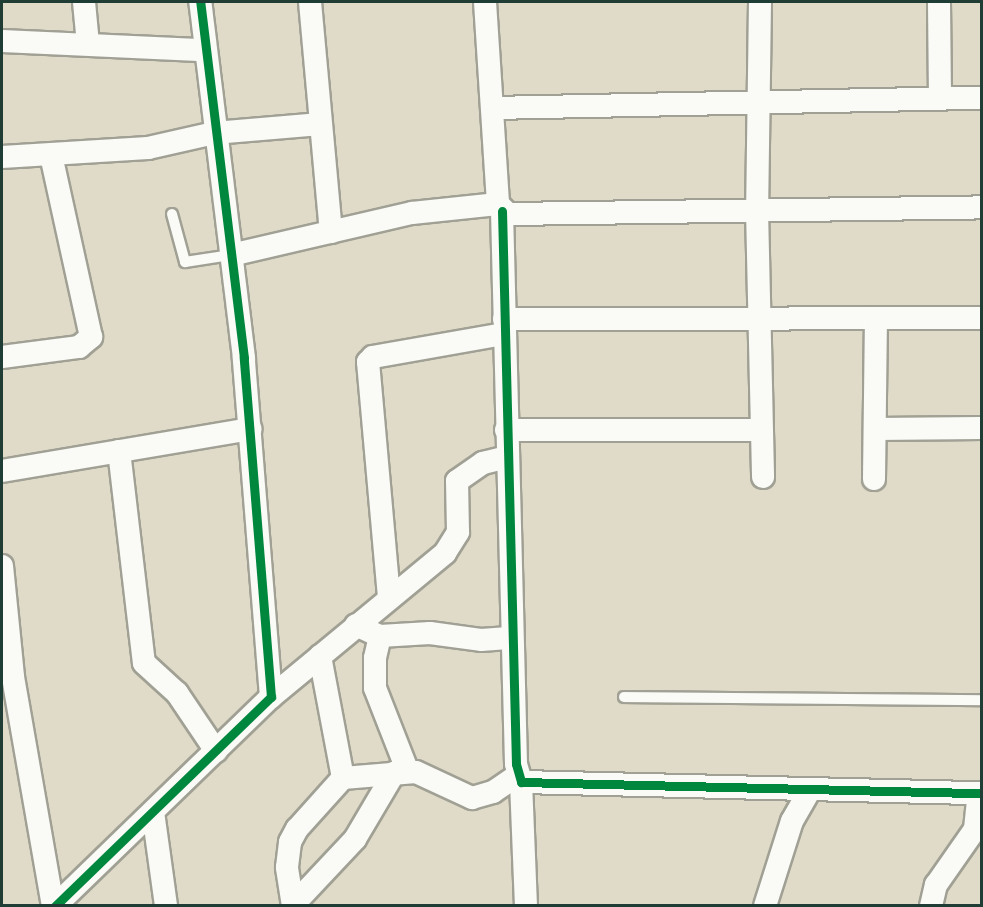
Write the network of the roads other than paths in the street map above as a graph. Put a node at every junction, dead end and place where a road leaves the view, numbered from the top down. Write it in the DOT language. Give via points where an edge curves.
graph roads {
  1 [pos="84,2"];
  2 [pos="200,2"];
  3 [pos="310,2"];
  4 [pos="485,2"];
  5 [pos="760,2"];
  6 [pos="939,2"];
  7 [pos="2,41"];
  8 [pos="88,44"];
  9 [pos="204,50"];
  10 [pos="940,98"];
  11 [pos="981,98"];
  12 [pos="759,100"];
  13 [pos="492,108"];
  14 [pos="321,124"];
  15 [pos="214,133"];
  16 [pos="51,154"];
  17 [pos="2,157"];
  18 [pos="981,207"];
  19 [pos="500,208"];
  20 [pos="758,210"];
  21 [pos="172,214"];
  22 [pos="331,232"];
  23 [pos="231,255"];
  24 [pos="981,318"];
  25 [pos="876,319"];
  26 [pos="759,321"];
  27 [pos="504,326"];
  28 [pos="2,357"];
  29 [pos="981,428"];
  30 [pos="250,429"];
  31 [pos="875,429"];
  32 [pos="506,430"];
  33 [pos="761,430"];
  34 [pos="119,451"];
  35 [pos="507,457"];
  36 [pos="2,471"];
  37 [pos="763,477"];
  38 [pos="874,479"];
  39 [pos="2,566"];
  40 [pos="389,597"];
  41 [pos="356,625"];
  42 [pos="380,636"];
  43 [pos="512,638"];
  44 [pos="320,656"];
  45 [pos="271,697"];
  46 [pos="624,697"];
  47 [pos="981,700"];
  48 [pos="216,751"];
  49 [pos="401,773"];
  50 [pos="343,778"];
  51 [pos="520,778"];
  52 [pos="809,791"];
  53 [pos="980,793"];
  54 [pos="153,812"];
  55 [pos="293,905"];
  56 [pos="54,906"];
  57 [pos="166,906"];
  58 [pos="526,906"];
  59 [pos="765,906"];
  60 [pos="931,906"];
  1 -- 8 [label="street"];
  2 -- 9 [label="street"];
  3 -- 14 [label="street"];
  4 -- 13 [label="street"];
  5 -- 12 [label="street"];
  6 -- 10 [label="street"];
  7 -- 8 [label="street"];
  8 -- 9 [label="street"];
  9 -- 15 [label="street"];
  10 -- 11 [label="street"];
  10 -- 12 [label="street"];
  12 -- 13 [label="street"];
  12 -- 20 [label="street"];
  13 -- 19 [label="street"];
  14 -- 15 [label="street"];
  14 -- 22 [label="street"];
  15 -- 16 [label="street" via="148,148"];
  15 -- 23 [label="street"];
  16 -- 17 [label="street"];
  16 -- 28 [label="street" via="91,337 79,347"];
  18 -- 20 [label="street"];
  19 -- 20 [label="street"];
  19 -- 22 [label="street" via="429,210"];
  19 -- 27 [label="street"];
  20 -- 26 [label="street"];
  21 -- 23 [label="lane" via="184,262"];
  22 -- 23 [label="street"];
  23 -- 30 [label="street"];
  24 -- 25 [label="street"];
  25 -- 26 [label="street"];
  25 -- 31 [label="street"];
  26 -- 27 [label="street"];
  26 -- 33 [label="street"];
  27 -- 32 [label="street"];
  27 -- 40 [label="street" via="373,357 368,362"];
  29 -- 31 [label="street"];
  30 -- 34 [label="street"];
  30 -- 45 [label="street"];
  31 -- 38 [label="street"];
  32 -- 33 [label="street"];
  32 -- 35 [label="street"];
  33 -- 37 [label="street"];
  34 -- 36 [label="street"];
  34 -- 48 [label="street" via="144,663 177,693"];
  35 -- 40 [label="street" via="483,462 457,481 456,542"];
  35 -- 43 [label="street"];
  39 -- 56 [label="street" via="13,677"];
  40 -- 41 [label="street"];
  41 -- 42 [label="street"];
  41 -- 44 [label="street"];
  42 -- 43 [label="street" via="430,633 481,640"];
  42 -- 49 [label="street" via="374,665 375,688"];
  43 -- 51 [label="street"];
  44 -- 45 [label="street"];
  44 -- 50 [label="street"];
  45 -- 48 [label="street"];
  46 -- 47 [label="lane"];
  48 -- 54 [label="street"];
  49 -- 50 [label="street"];
  49 -- 51 [label="street" via="430,776 472,798"];
  49 -- 55 [label="street" via="355,839"];
  50 -- 55 [label="street" via="297,829 290,843 287,867"];
  51 -- 52 [label="street"];
  51 -- 58 [label="street"];
  52 -- 53 [label="street"];
  52 -- 59 [label="street" via="781,851"];
  53 -- 60 [label="street" via="975,829 936,885"];
  54 -- 56 [label="street"];
  54 -- 57 [label="street"];
}
